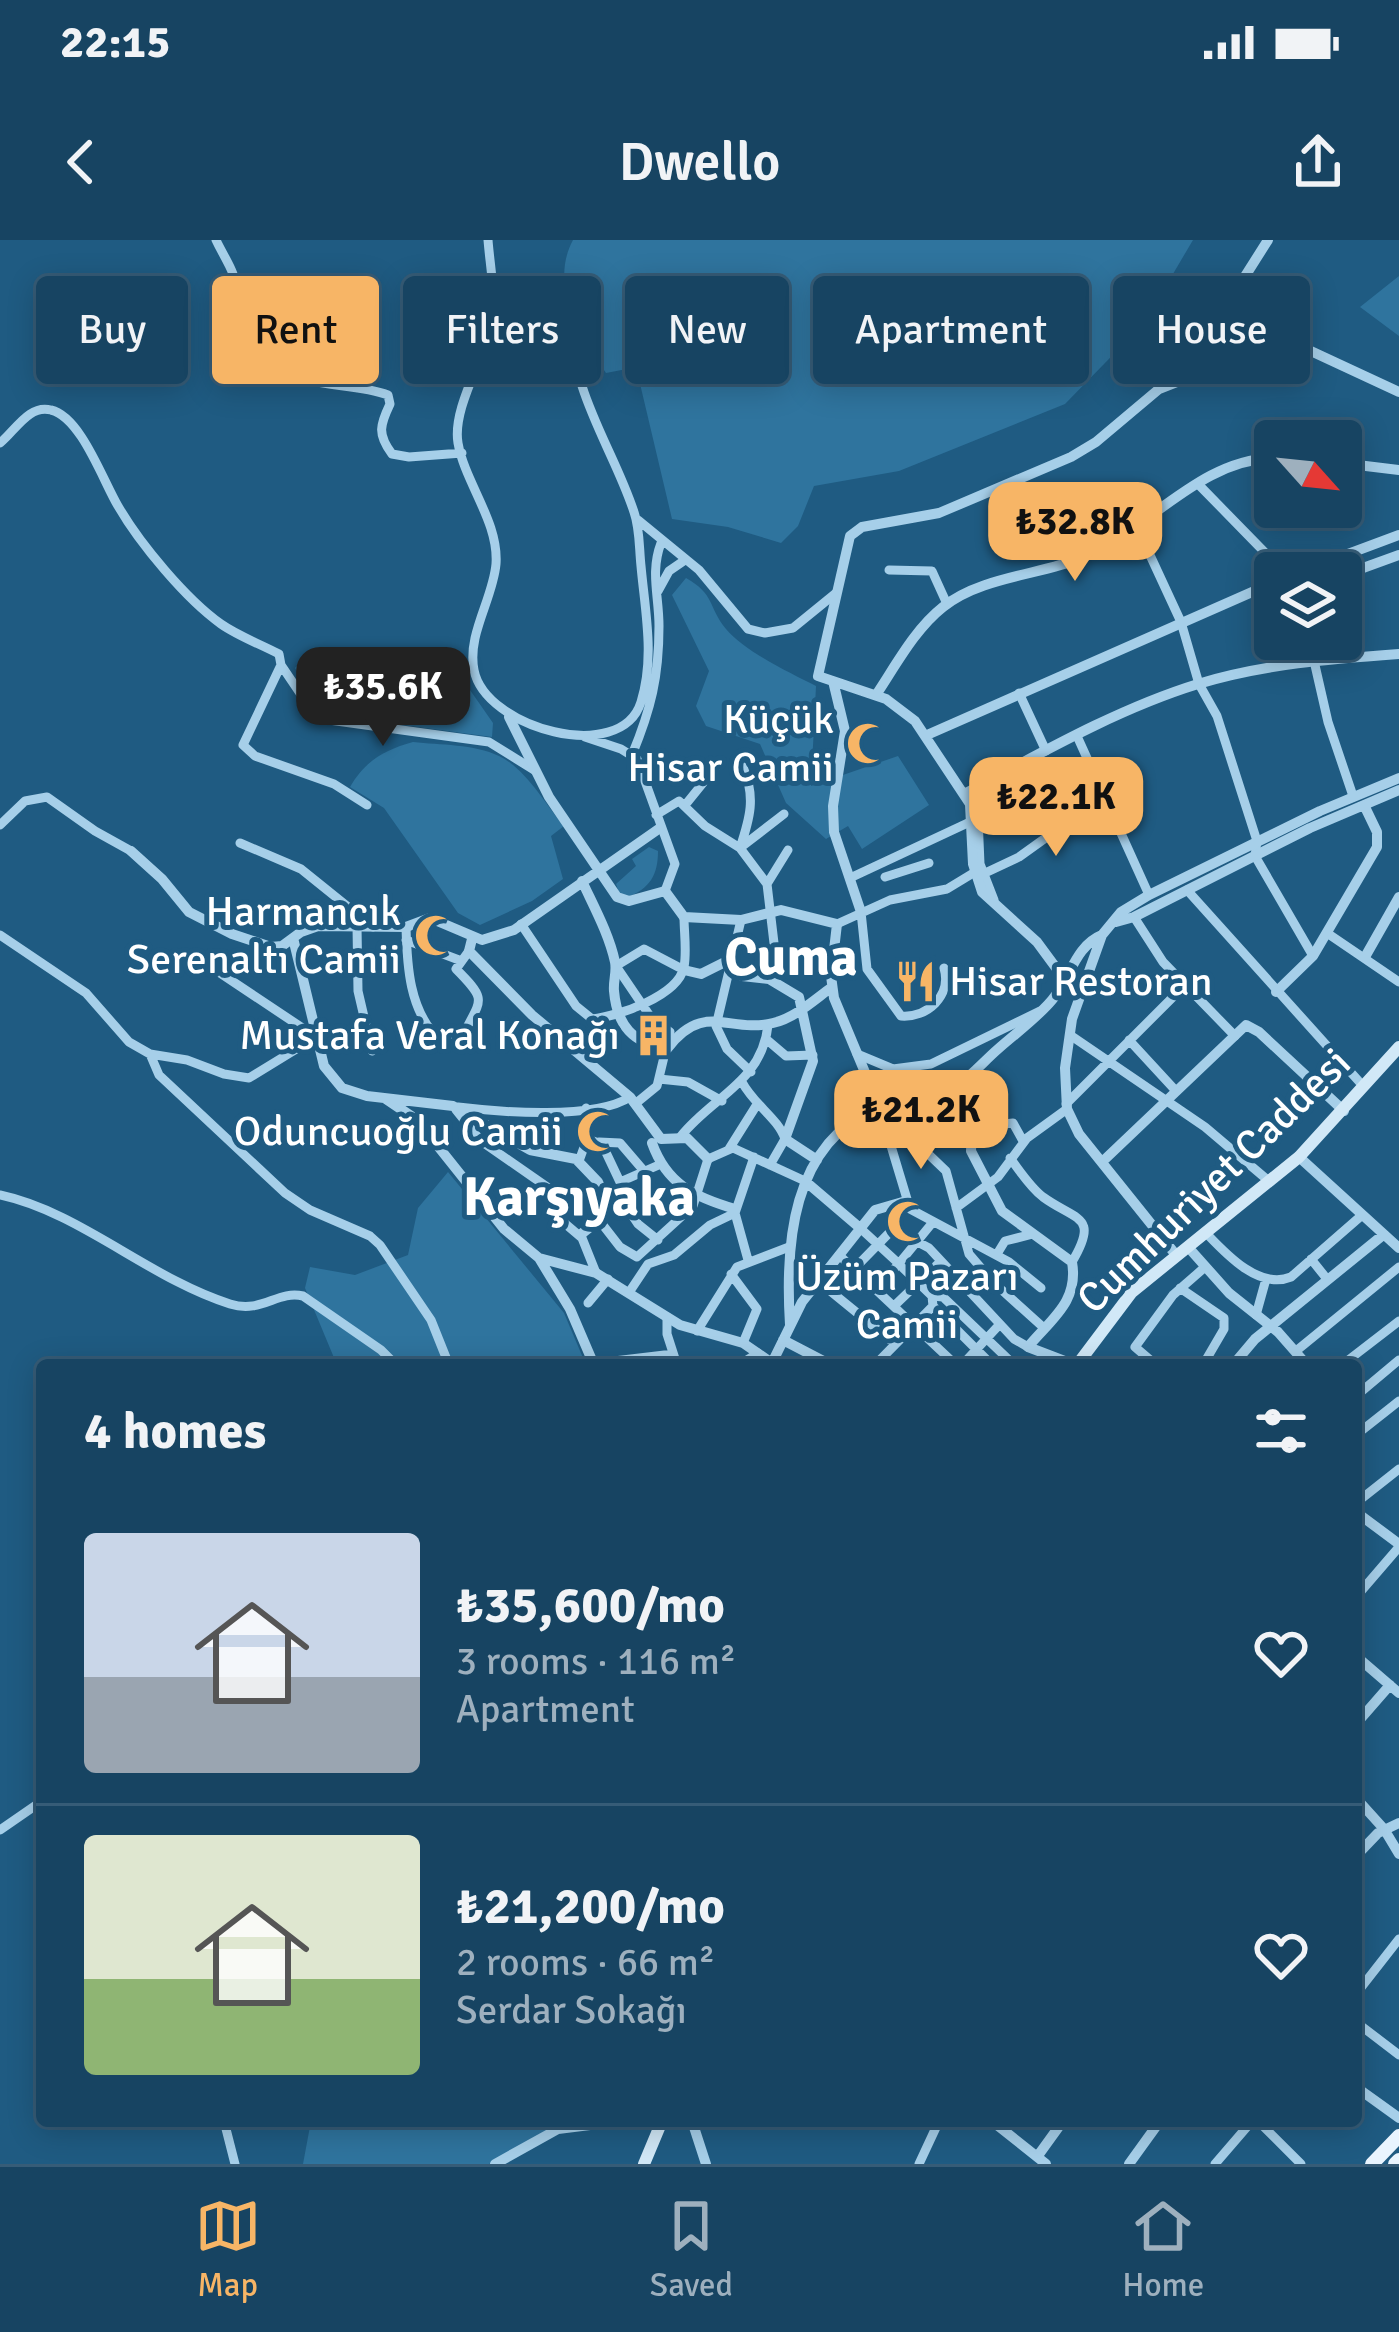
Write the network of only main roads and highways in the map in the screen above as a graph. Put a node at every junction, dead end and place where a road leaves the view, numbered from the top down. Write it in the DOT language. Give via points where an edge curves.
graph roads {
  1 [pos="1399,1047"];
  2 [pos="1080,1359"];
  3 [pos="659,2127"];
  4 [pos="1399,2136"];
  5 [pos="644,2164"];
  6 [pos="1372,2164"];
  1 -- 2 [label="main road, Cumhuriyet Caddesi" via="1299,1157 1122,1303"];
  3 -- 5 [label="main road"];
  4 -- 6 [label="main road"];
}
